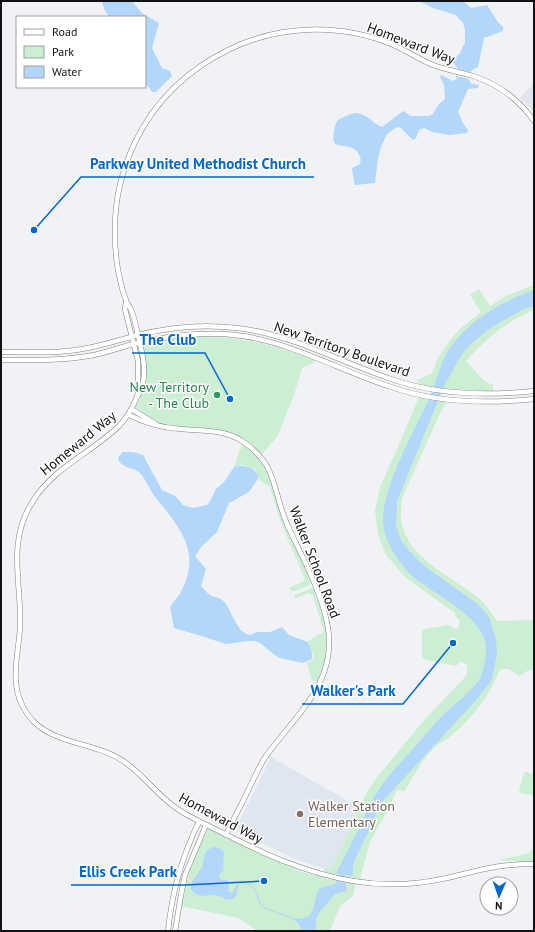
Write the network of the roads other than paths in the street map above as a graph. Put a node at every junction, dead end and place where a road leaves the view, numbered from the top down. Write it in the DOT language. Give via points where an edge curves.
graph roads {
  1 [pos="534,121"];
  2 [pos="126,302"];
  3 [pos="220,327"];
  4 [pos="219,334"];
  5 [pos="138,335"];
  6 [pos="132,337"];
  7 [pos="140,342"];
  8 [pos="134,344"];
  9 [pos="82,349"];
  10 [pos="1,352"];
  11 [pos="29,352"];
  12 [pos="83,357"];
  13 [pos="1,360"];
  14 [pos="29,360"];
  15 [pos="534,391"];
  16 [pos="138,395"];
  17 [pos="534,399"];
  18 [pos="131,409"];
  19 [pos="129,415"];
  20 [pos="158,425"];
  21 [pos="199,822"];
  22 [pos="206,825"];
  23 [pos="226,835"];
  24 [pos="534,864"];
  25 [pos="168,931"];
  26 [pos="175,931"];
  1 -- 2 [label="street, Homeward Way" via="520,104 501,88 473,76 432,65 401,48 349,32 316,30 278,33 249,41 215,56 179,83 147,119 123,174 116,209 114,238"];
  2 -- 5 [label="street, Homeward Way" via="131,308"];
  2 -- 6 [label="street, Homeward Way"];
  3 -- 4 [label="street"];
  3 -- 5 [label="street, New Territory Boulevard" via="184,328"];
  3 -- 15 [label="street, New Territory Boulevard" via="254,331 287,340 391,379 429,389 488,395"];
  4 -- 7 [label="street, New Territory Boulevard" via="185,335"];
  4 -- 17 [label="street, New Territory Boulevard" via="243,336 284,347 389,387 426,396 488,402"];
  5 -- 6 [label="street, New Territory Boulevard"];
  5 -- 7 [label="street, Homeward Way"];
  6 -- 8 [label="street, Homeward Way"];
  6 -- 9 [label="street, New Territory Boulevard"];
  7 -- 8 [label="street, New Territory Boulevard"];
  7 -- 16 [label="street, Homeward Way" via="144,370"];
  8 -- 12 [label="street, New Territory Boulevard"];
  8 -- 16 [label="street, Homeward Way" via="139,367"];
  9 -- 11 [label="street, New Territory Boulevard"];
  9 -- 12 [label="street"];
  10 -- 11 [label="street, New Territory Boulevard"];
  11 -- 14 [label="street"];
  12 -- 14 [label="street, New Territory Boulevard" via="52,361"];
  13 -- 14 [label="street, New Territory Boulevard"];
  16 -- 18 [label="street, Homeward Way"];
  18 -- 19 [label="street, Homeward Way"];
  18 -- 20 [label="street, Walker School Road"];
  19 -- 20 [label="street, Walker School Road"];
  19 -- 21 [label="street, Homeward Way" via="109,435 48,481 36,495 25,516 19,533 16,555 20,616 16,688 25,710 32,720 45,730 118,757 172,806"];
  20 -- 23 [label="street, Walker School Road" via="228,434 242,441 259,456 273,477 285,519 314,585 328,628 326,664 315,692 262,762"];
  21 -- 22 [label="street, Homeward Way"];
  21 -- 25 [label="street" via="183,857"];
  22 -- 23 [label="street, Homeward Way"];
  22 -- 26 [label="street" via="185,875"];
  23 -- 24 [label="street, Homeward Way" via="314,873 381,884 441,880 502,865"];
}
